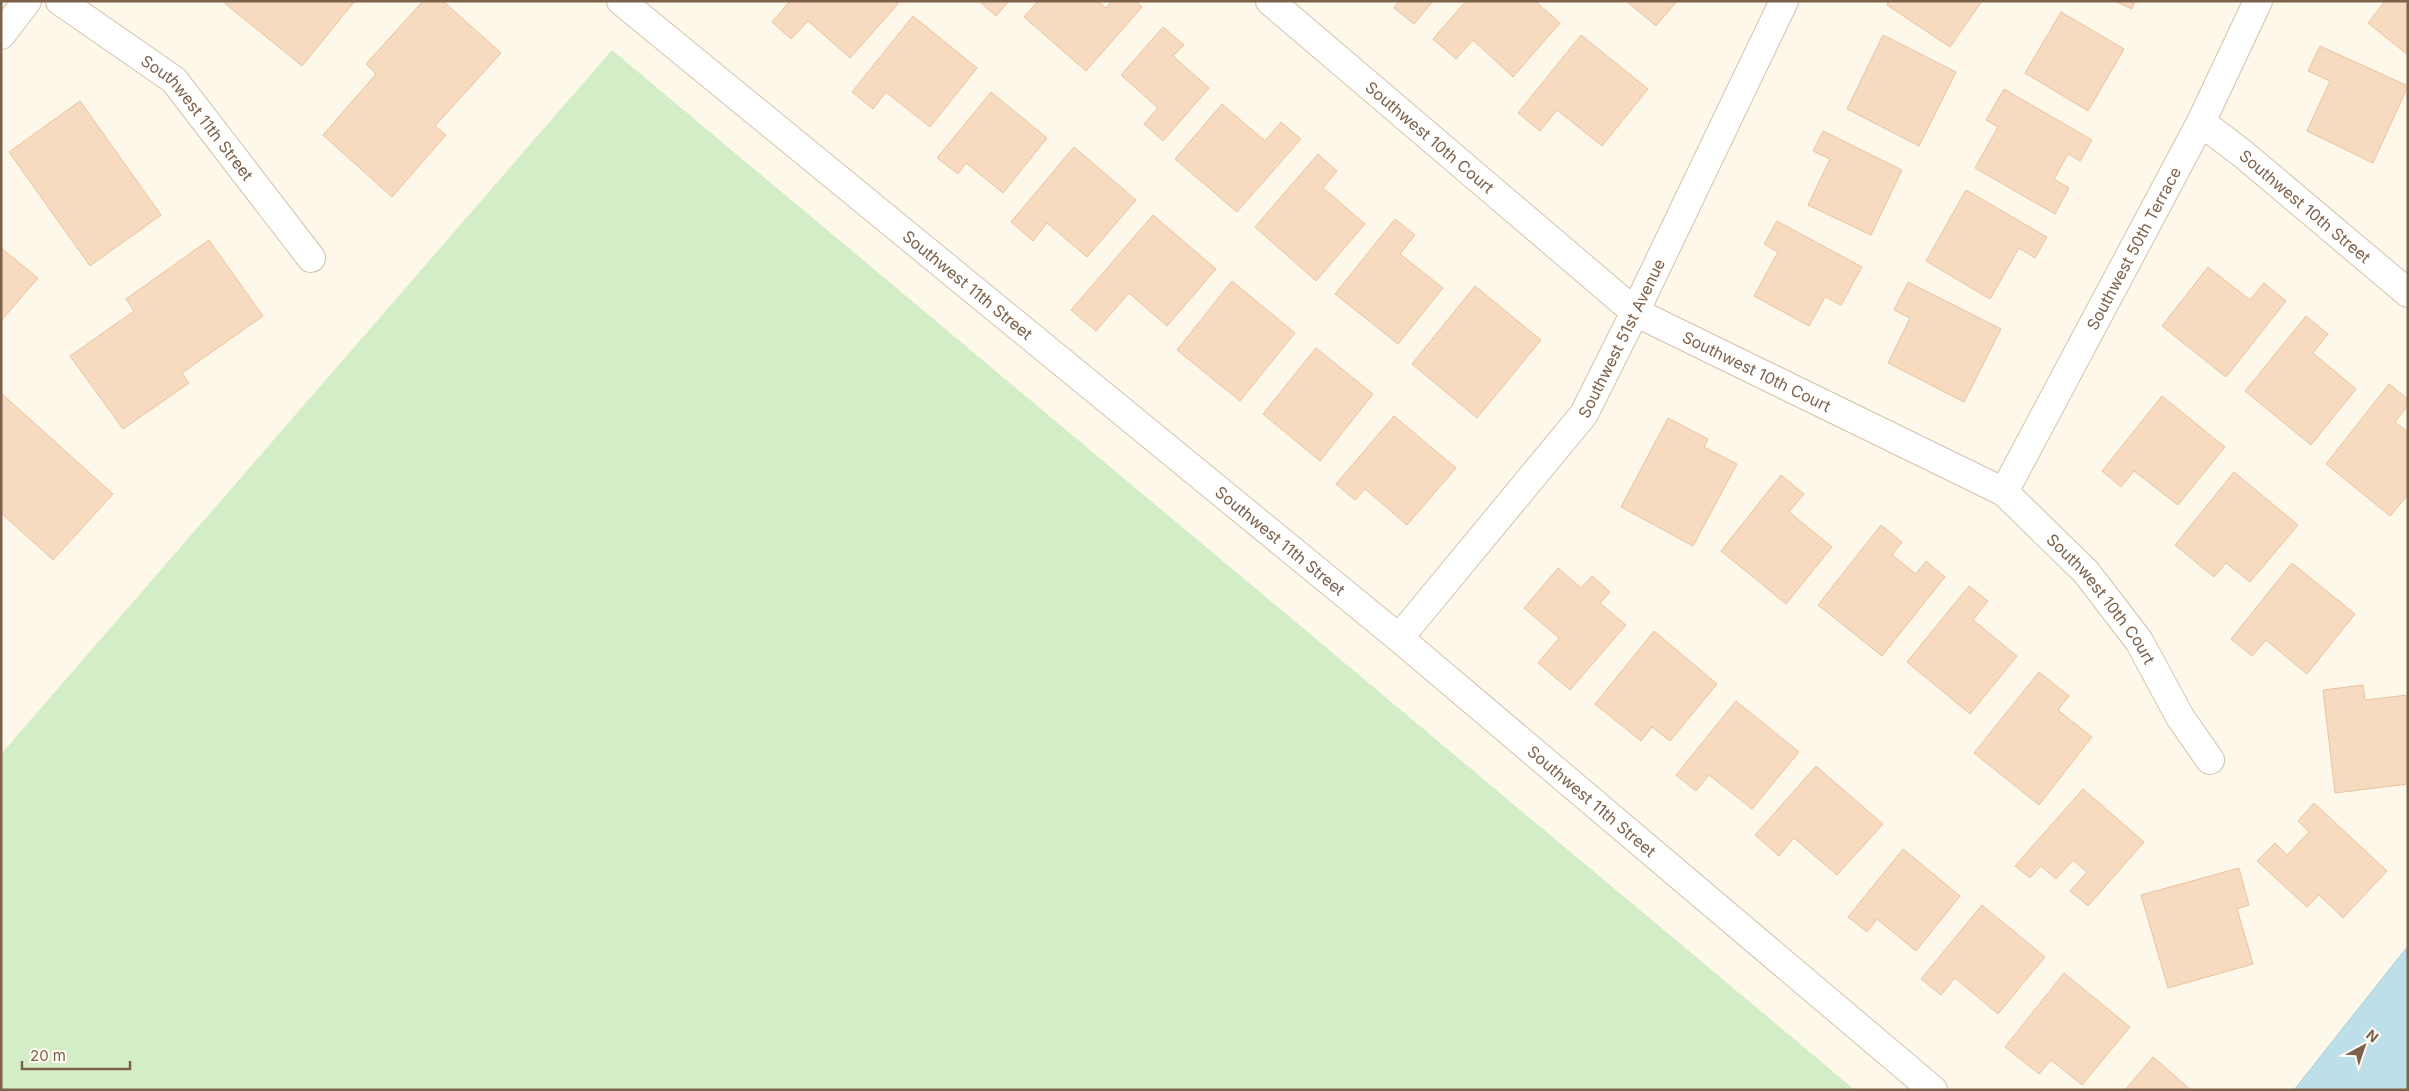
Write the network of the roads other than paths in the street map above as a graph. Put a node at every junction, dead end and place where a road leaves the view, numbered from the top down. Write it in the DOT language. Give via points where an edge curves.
graph roads {
  1 [pos="27,1"];
  2 [pos="60,1"];
  3 [pos="621,1"];
  4 [pos="1270,1"];
  5 [pos="1784,1"];
  6 [pos="2258,1"];
  7 [pos="1,35"];
  8 [pos="2201,122"];
  9 [pos="311,258"];
  10 [pos="2408,293"];
  11 [pos="1635,312"];
  12 [pos="2004,492"];
  13 [pos="1399,638"];
  14 [pos="2210,760"];
  15 [pos="1933,1090"];
  1 -- 7 [label="street"];
  2 -- 9 [label="street, Southwest 11th Street" via="174,80"];
  3 -- 13 [label="street, Southwest 11th Street"];
  4 -- 11 [label="street, Southwest 10th Court"];
  5 -- 11 [label="street, Southwest 51st Avenue"];
  6 -- 8 [label="street, Southwest 50th Terrace"];
  8 -- 10 [label="street, Southwest 10th Street"];
  8 -- 12 [label="street, Southwest 50th Terrace"];
  11 -- 12 [label="street, Southwest 10th Court"];
  11 -- 13 [label="street, Southwest 51st Avenue" via="1584,414"];
  12 -- 14 [label="street, Southwest 10th Court" via="2086,572 2139,641 2180,717"];
  13 -- 15 [label="street, Southwest 11th Street"];
}
